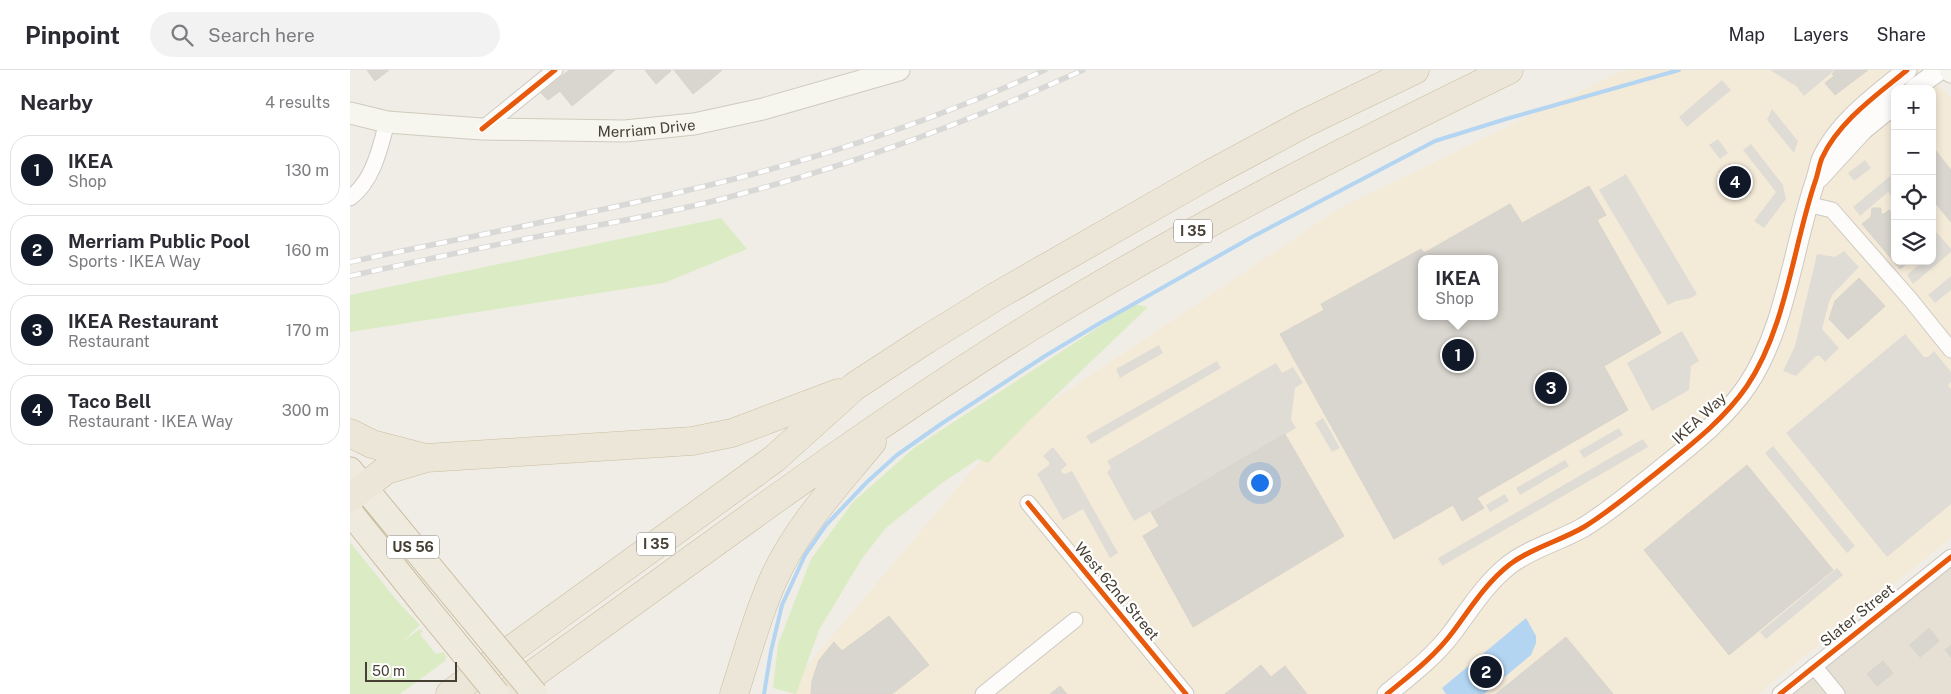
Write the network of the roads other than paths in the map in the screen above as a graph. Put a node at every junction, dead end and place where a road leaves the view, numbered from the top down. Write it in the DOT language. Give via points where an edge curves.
graph roads {
  1 [pos="555,70"];
  2 [pos="899,70"];
  3 [pos="1415,70"];
  4 [pos="1509,70"];
  5 [pos="1907,70"];
  6 [pos="1940,70"];
  7 [pos="1919,85"];
  8 [pos="1891,107"];
  9 [pos="350,113"];
  10 [pos="387,122"];
  11 [pos="482,129"];
  12 [pos="1815,182"];
  13 [pos="350,198"];
  14 [pos="1807,204"];
  15 [pos="1951,350"];
  16 [pos="855,386"];
  17 [pos="892,417"];
  18 [pos="350,433"];
  19 [pos="426,458"];
  20 [pos="355,485"];
  21 [pos="1028,503"];
  22 [pos="350,512"];
  23 [pos="1951,557"];
  24 [pos="1074,620"];
  25 [pos="1814,666"];
  26 [pos="450,694"];
  27 [pos="497,694"];
  28 [pos="505,694"];
  29 [pos="535,694"];
  30 [pos="734,694"];
  31 [pos="983,694"];
  32 [pos="1186,694"];
  33 [pos="1387,694"];
  34 [pos="1780,694"];
  35 [pos="1837,694"];
  1 -- 11 [label="street"];
  2 -- 11 [label="main road, Merriam Drive" via="694,124 625,132"];
  3 -- 16 [label="highway, I 35" via="1304,123 1131,218 995,297"];
  4 -- 17 [label="highway, I 35" via="1357,144 1180,238 1031,327"];
  5 -- 12 [label="street, IKEA Way" via="1848,122 1822,158"];
  6 -- 7 [label="street"];
  8 -- 12 [label="street, IKEA Way" via="1863,130"];
  9 -- 10 [label="main road, Merriam Drive"];
  10 -- 11 [label="main road, Merriam Drive"];
  10 -- 13 [label="street" via="374,166 358,192"];
  12 -- 14 [label="street, IKEA Way"];
  14 -- 15 [label="street" via="1832,210"];
  14 -- 33 [label="street, IKEA Way" via="1770,342 1729,410 1607,513 1510,564 1480,593 1436,652"];
  16 -- 19 [label="highway" via="732,433 692,441"];
  16 -- 26 [label="highway, I 35" via="774,459"];
  17 -- 28 [label="highway, I 35"];
  17 -- 30 [label="highway" via="817,509 793,544 774,578"];
  18 -- 19 [label="highway" via="372,444"];
  19 -- 20 [label="highway" via="393,466"];
  20 -- 29 [label="highway, US 56, bridge"];
  21 -- 32 [label="street, West 62nd Street"];
  22 -- 27 [label="highway, bridge"];
  23 -- 25 [label="street, Slater Street"];
  24 -- 31 [label="street"];
  25 -- 34 [label="street, Slater Street"];
  25 -- 35 [label="street"];
}
